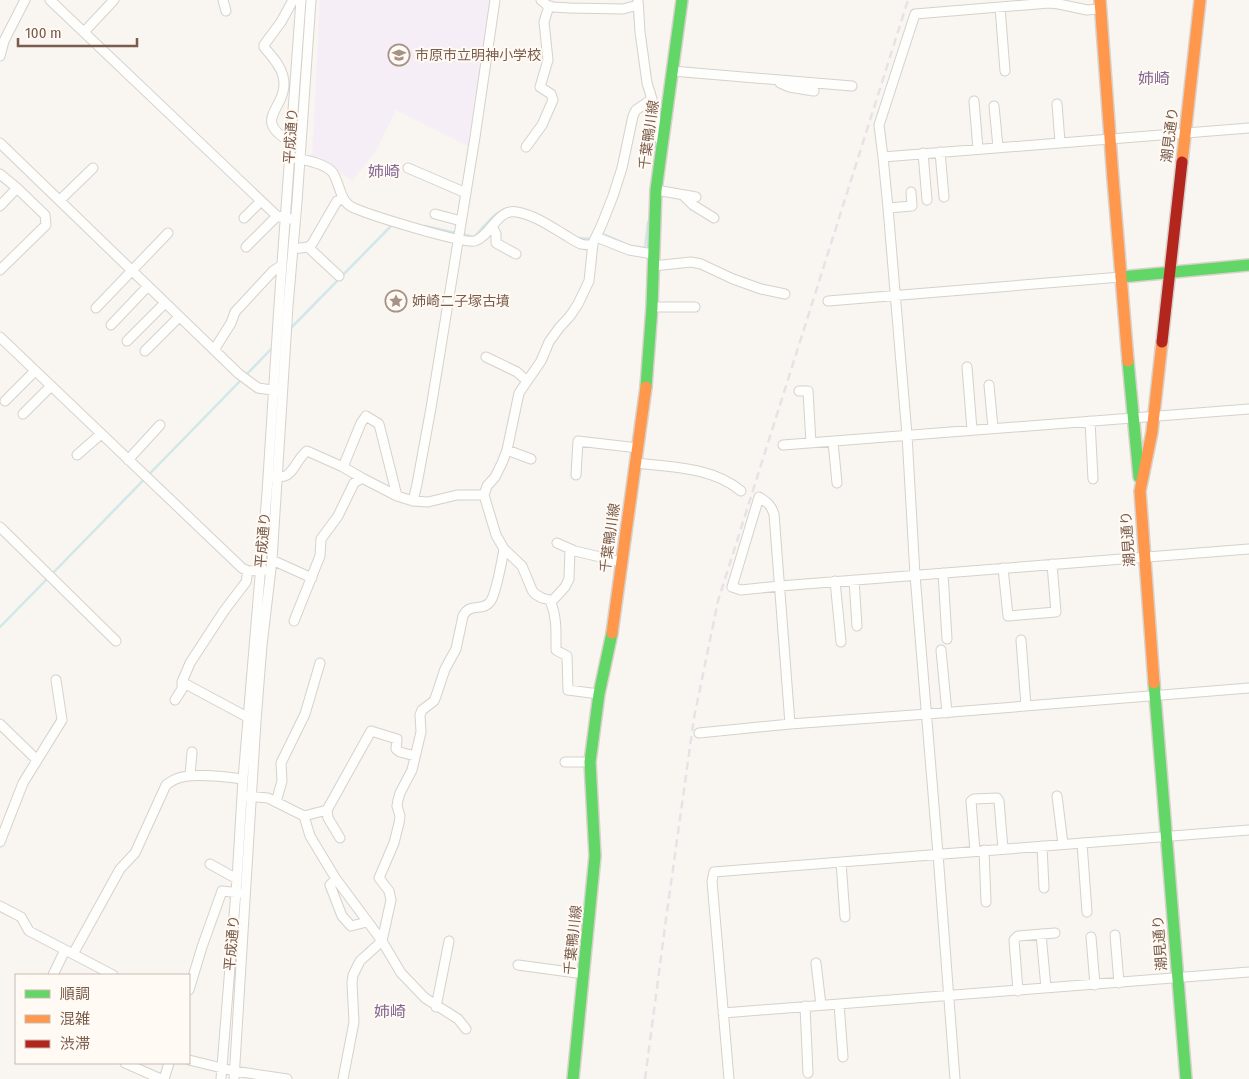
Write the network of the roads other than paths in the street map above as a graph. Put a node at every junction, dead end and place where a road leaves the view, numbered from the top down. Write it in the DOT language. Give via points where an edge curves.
graph roads {
  1 [pos="25,0"];
  2 [pos="50,0"];
  3 [pos="114,0"];
  4 [pos="223,0"];
  5 [pos="293,0"];
  6 [pos="301,0"];
  7 [pos="311,0"];
  8 [pos="495,0"];
  9 [pos="682,0"];
  10 [pos="960,0"];
  11 [pos="1200,0"];
  12 [pos="638,2"];
  13 [pos="545,3"];
  14 [pos="1019,3"];
  15 [pos="1100,4"];
  16 [pos="1000,7"];
  17 [pos="961,10"];
  18 [pos="226,11"];
  19 [pos="84,32"];
  20 [pos="0,56"];
  21 [pos="672,71"];
  22 [pos="1005,71"];
  23 [pos="772,79"];
  24 [pos="852,86"];
  25 [pos="814,91"];
  26 [pos="652,99"];
  27 [pos="974,102"];
  28 [pos="1057,104"];
  29 [pos="994,106"];
  30 [pos="1249,128"];
  31 [pos="1185,132"];
  32 [pos="1110,138"];
  33 [pos="291,142"];
  34 [pos="1060,142"];
  35 [pos="0,144"];
  36 [pos="526,147"];
  37 [pos="998,147"];
  38 [pos="662,148"];
  39 [pos="978,149"];
  40 [pos="940,152"];
  41 [pos="923,154"];
  42 [pos="290,157"];
  43 [pos="883,157"];
  44 [pos="300,159"];
  45 [pos="93,168"];
  46 [pos="408,168"];
  47 [pos="0,174"];
  48 [pos="17,188"];
  49 [pos="656,190"];
  50 [pos="911,192"];
  51 [pos="466,193"];
  52 [pos="683,195"];
  53 [pos="696,197"];
  54 [pos="944,197"];
  55 [pos="343,198"];
  56 [pos="60,200"];
  57 [pos="261,200"];
  58 [pos="927,200"];
  59 [pos="0,206"];
  60 [pos="888,208"];
  61 [pos="436,214"];
  62 [pos="281,217"];
  63 [pos="244,218"];
  64 [pos="714,218"];
  65 [pos="296,219"];
  66 [pos="461,220"];
  67 [pos="492,226"];
  68 [pos="168,233"];
  69 [pos="458,239"];
  70 [pos="594,241"];
  71 [pos="246,247"];
  72 [pos="308,247"];
  73 [pos="293,249"];
  74 [pos="516,254"];
  75 [pos="653,260"];
  76 [pos="282,265"];
  77 [pos="1249,266"];
  78 [pos="0,270"];
  79 [pos="132,270"];
  80 [pos="1169,273"];
  81 [pos="339,276"];
  82 [pos="1121,277"];
  83 [pos="148,286"];
  84 [pos="785,294"];
  85 [pos="895,296"];
  86 [pos="828,301"];
  87 [pos="165,303"];
  88 [pos="652,307"];
  89 [pos="695,307"];
  90 [pos="96,308"];
  91 [pos="180,317"];
  92 [pos="111,324"];
  93 [pos="0,337"];
  94 [pos="127,341"];
  95 [pos="4,348"];
  96 [pos="145,350"];
  97 [pos="214,350"];
  98 [pos="486,356"];
  99 [pos="967,367"];
  100 [pos="35,371"];
  101 [pos="527,381"];
  102 [pos="989,385"];
  103 [pos="51,386"];
  104 [pos="278,391"];
  105 [pos="799,391"];
  106 [pos="6,401"];
  107 [pos="1249,409"];
  108 [pos="23,414"];
  109 [pos="1153,417"];
  110 [pos="1133,418"];
  111 [pos="1090,421"];
  112 [pos="160,425"];
  113 [pos="993,428"];
  114 [pos="972,430"];
  115 [pos="101,434"];
  116 [pos="906,435"];
  117 [pos="833,442"];
  118 [pos="810,443"];
  119 [pos="783,445"];
  120 [pos="638,448"];
  121 [pos="506,450"];
  122 [pos="77,455"];
  123 [pos="531,459"];
  124 [pos="128,460"];
  125 [pos="636,464"];
  126 [pos="343,467"];
  127 [pos="576,475"];
  128 [pos="273,476"];
  129 [pos="362,478"];
  130 [pos="1093,480"];
  131 [pos="837,483"];
  132 [pos="741,491"];
  133 [pos="1140,492"];
  134 [pos="484,495"];
  135 [pos="397,496"];
  136 [pos="413,501"];
  137 [pos="2,533"];
  138 [pos="557,543"];
  139 [pos="504,549"];
  140 [pos="570,549"];
  141 [pos="1249,549"];
  142 [pos="1144,556"];
  143 [pos="272,560"];
  144 [pos="621,562"];
  145 [pos="1052,564"];
  146 [pos="1004,568"];
  147 [pos="260,570"];
  148 [pos="271,570"];
  149 [pos="248,571"];
  150 [pos="942,573"];
  151 [pos="915,575"];
  152 [pos="312,578"];
  153 [pos="854,580"];
  154 [pos="835,581"];
  155 [pos="780,586"];
  156 [pos="550,600"];
  157 [pos="294,621"];
  158 [pos="857,626"];
  159 [pos="947,639"];
  160 [pos="1021,640"];
  161 [pos="116,641"];
  162 [pos="841,642"];
  163 [pos="941,650"];
  164 [pos="320,663"];
  165 [pos="56,680"];
  166 [pos="182,682"];
  167 [pos="1249,688"];
  168 [pos="599,694"];
  169 [pos="1156,696"];
  170 [pos="175,700"];
  171 [pos="1026,706"];
  172 [pos="947,713"];
  173 [pos="927,714"];
  174 [pos="249,718"];
  175 [pos="0,724"];
  176 [pos="790,724"];
  177 [pos="699,733"];
  178 [pos="192,752"];
  179 [pos="415,756"];
  180 [pos="37,760"];
  181 [pos="565,762"];
  182 [pos="590,762"];
  183 [pos="190,776"];
  184 [pos="243,779"];
  185 [pos="242,795"];
  186 [pos="252,796"];
  187 [pos="1057,796"];
  188 [pos="276,802"];
  189 [pos="327,810"];
  190 [pos="304,816"];
  191 [pos="1249,830"];
  192 [pos="1167,836"];
  193 [pos="340,838"];
  194 [pos="0,842"];
  195 [pos="1082,843"];
  196 [pos="1063,844"];
  197 [pos="1042,846"];
  198 [pos="1003,849"];
  199 [pos="979,851"];
  200 [pos="938,854"];
  201 [pos="841,862"];
  202 [pos="210,864"];
  203 [pos="237,879"];
  204 [pos="336,879"];
  205 [pos="1044,888"];
  206 [pos="241,893"];
  207 [pos="986,902"];
  208 [pos="0,906"];
  209 [pos="1087,912"];
  210 [pos="845,917"];
  211 [pos="367,922"];
  212 [pos="1055,933"];
  213 [pos="1041,934"];
  214 [pos="1115,935"];
  215 [pos="1091,937"];
  216 [pos="382,941"];
  217 [pos="450,941"];
  218 [pos="69,952"];
  219 [pos="816,963"];
  220 [pos="518,965"];
  221 [pos="1249,972"];
  222 [pos="54,974"];
  223 [pos="111,974"];
  224 [pos="584,974"];
  225 [pos="1178,978"];
  226 [pos="1119,983"];
  227 [pos="1095,985"];
  228 [pos="190,987"];
  229 [pos="1046,988"];
  230 [pos="1018,990"];
  231 [pos="948,996"];
  232 [pos="839,1004"];
  233 [pos="821,1005"];
  234 [pos="436,1006"];
  235 [pos="805,1006"];
  236 [pos="723,1013"];
  237 [pos="466,1029"];
  238 [pos="843,1057"];
  239 [pos="190,1060"];
  240 [pos="127,1064"];
  241 [pos="169,1064"];
  242 [pos="222,1068"];
  243 [pos="808,1073"];
  244 [pos="234,1075"];
  245 [pos="162,1079"];
  246 [pos="221,1079"];
  247 [pos="288,1079"];
  248 [pos="343,1079"];
  249 [pos="573,1079"];
  250 [pos="729,1079"];
  251 [pos="955,1079"];
  252 [pos="1186,1079"];
  1 -- 20 [label="street"];
  2 -- 19 [label="street"];
  3 -- 19 [label="street"];
  4 -- 18 [label="street"];
  5 -- 33 [label="street" via="264,45 284,76 282,95 271,124 280,136"];
  6 -- 33 [label="street, 平成通り"];
  7 -- 44 [label="street, 平成通り"];
  8 -- 51 [label="street"];
  9 -- 21 [label="street, 千葉鴨川線"];
  10 -- 17 [label="street"];
  11 -- 31 [label="street, 潮見通り"];
  12 -- 13 [label="street" via="622,9 553,7"];
  12 -- 26 [label="street" via="647,83"];
  13 -- 36 [label="street" via="548,60 540,87 551,94 553,100 542,125"];
  14 -- 15 [label="street" via="1059,4 1087,10"];
  14 -- 16 [label="street"];
  15 -- 32 [label="street"];
  16 -- 17 [label="street"];
  16 -- 22 [label="street"];
  17 -- 43 [label="street" via="915,14 879,125"];
  19 -- 57 [label="street"];
  21 -- 23 [label="street"];
  21 -- 38 [label="street, 千葉鴨川線"];
  23 -- 24 [label="street"];
  23 -- 25 [label="street" via="789,87"];
  26 -- 38 [label="street"];
  26 -- 70 [label="street" via="633,116 622,168"];
  27 -- 39 [label="street"];
  28 -- 34 [label="street"];
  29 -- 37 [label="street"];
  30 -- 31 [label="street"];
  31 -- 32 [label="street"];
  31 -- 80 [label="street, 潮見通り"];
  32 -- 34 [label="street"];
  32 -- 82 [label="street"];
  33 -- 42 [label="street, 平成通り"];
  34 -- 37 [label="street"];
  35 -- 56 [label="street"];
  37 -- 39 [label="street"];
  38 -- 49 [label="street, 千葉鴨川線"];
  39 -- 40 [label="street"];
  40 -- 41 [label="street"];
  40 -- 54 [label="street"];
  41 -- 43 [label="street"];
  41 -- 58 [label="street"];
  42 -- 44 [label="street"];
  42 -- 62 [label="street, 平成通り"];
  43 -- 60 [label="street"];
  44 -- 55 [label="street" via="329,169"];
  44 -- 65 [label="street, 平成通り"];
  45 -- 56 [label="street"];
  46 -- 51 [label="street"];
  47 -- 48 [label="street"];
  48 -- 59 [label="street"];
  48 -- 78 [label="street" via="45,215 46,225"];
  49 -- 52 [label="street"];
  49 -- 75 [label="street, 千葉鴨川線"];
  50 -- 60 [label="street" via="912,206"];
  51 -- 66 [label="street"];
  52 -- 53 [label="street"];
  52 -- 64 [label="street"];
  55 -- 69 [label="street" via="351,208"];
  55 -- 72 [label="street" via="337,201"];
  56 -- 79 [label="street"];
  57 -- 62 [label="street"];
  57 -- 63 [label="street"];
  60 -- 85 [label="street"];
  61 -- 66 [label="street"];
  62 -- 65 [label="street"];
  62 -- 71 [label="street"];
  62 -- 76 [label="street, 平成通り"];
  65 -- 73 [label="street, 平成通り"];
  66 -- 69 [label="street"];
  67 -- 69 [label="street" via="473,241"];
  67 -- 70 [label="street" via="500,216 517,212 580,244"];
  67 -- 74 [label="street" via="496,243"];
  68 -- 79 [label="street"];
  69 -- 136 [label="street"];
  70 -- 75 [label="street"];
  70 -- 101 [label="street" via="586,289 549,342"];
  72 -- 73 [label="street"];
  72 -- 81 [label="street"];
  73 -- 104 [label="street, 平成通り"];
  75 -- 84 [label="street" via="701,264 761,289"];
  75 -- 88 [label="street, 千葉鴨川線"];
  76 -- 97 [label="street" via="273,270 235,312"];
  76 -- 104 [label="street, 平成通り"];
  77 -- 80 [label="street"];
  79 -- 83 [label="street"];
  79 -- 90 [label="street"];
  80 -- 82 [label="street"];
  80 -- 109 [label="street, 潮見通り"];
  82 -- 85 [label="street"];
  82 -- 110 [label="street"];
  83 -- 87 [label="street"];
  83 -- 92 [label="street"];
  85 -- 86 [label="street"];
  85 -- 116 [label="street"];
  87 -- 91 [label="street"];
  87 -- 94 [label="street"];
  88 -- 89 [label="street"];
  88 -- 120 [label="street, 千葉鴨川線"];
  91 -- 96 [label="street"];
  91 -- 97 [label="street"];
  93 -- 95 [label="street"];
  95 -- 100 [label="street"];
  97 -- 104 [label="street" via="258,388"];
  98 -- 101 [label="street"];
  99 -- 114 [label="street"];
  100 -- 103 [label="street"];
  100 -- 106 [label="street"];
  101 -- 121 [label="street" via="519,393"];
  102 -- 113 [label="street"];
  103 -- 108 [label="street"];
  103 -- 115 [label="street"];
  104 -- 128 [label="street, 平成通り"];
  105 -- 118 [label="street" via="808,392"];
  107 -- 109 [label="street"];
  109 -- 110 [label="street"];
  109 -- 133 [label="street, 潮見通り"];
  110 -- 111 [label="street"];
  110 -- 133 [label="street"];
  111 -- 113 [label="street"];
  111 -- 130 [label="street"];
  112 -- 124 [label="street"];
  113 -- 114 [label="street"];
  114 -- 116 [label="street"];
  115 -- 122 [label="street"];
  115 -- 124 [label="street"];
  116 -- 117 [label="street"];
  116 -- 151 [label="street"];
  117 -- 118 [label="street"];
  117 -- 131 [label="street"];
  118 -- 119 [label="street"];
  120 -- 125 [label="street, 千葉鴨川線"];
  120 -- 127 [label="street" via="578,441"];
  121 -- 123 [label="street"];
  121 -- 134 [label="street"];
  124 -- 149 [label="street"];
  125 -- 132 [label="street" via="695,470 718,477"];
  125 -- 144 [label="street, 千葉鴨川線"];
  126 -- 128 [label="street" via="307,452 302,454 289,474"];
  126 -- 129 [label="street"];
  126 -- 135 [label="street" via="366,416 380,424"];
  128 -- 143 [label="street, 平成通り"];
  128 -- 147 [label="street, 平成通り"];
  129 -- 135 [label="street"];
  129 -- 152 [label="street" via="354,483 338,516 321,539 320,556"];
  133 -- 142 [label="street, 潮見通り"];
  134 -- 136 [label="street"];
  134 -- 139 [label="street" via="496,535"];
  135 -- 136 [label="street"];
  137 -- 161 [label="street"];
  138 -- 140 [label="street"];
  139 -- 156 [label="street" via="522,566 532,590"];
  139 -- 179 [label="street" via="490,602 465,612 456,649 434,701 422,710"];
  140 -- 144 [label="street"];
  140 -- 156 [label="street" via="569,579 560,594"];
  141 -- 142 [label="street"];
  142 -- 145 [label="street"];
  142 -- 169 [label="street, 潮見通り"];
  143 -- 148 [label="street, 平成通り"];
  143 -- 152 [label="street"];
  144 -- 168 [label="street, 千葉鴨川線"];
  145 -- 146 [label="street"];
  145 -- 146 [label="street" via="1056,612 1008,616"];
  146 -- 150 [label="street"];
  147 -- 148 [label="street"];
  147 -- 149 [label="street"];
  147 -- 174 [label="street, 平成通り"];
  148 -- 186 [label="street, 平成通り"];
  149 -- 166 [label="street" via="246,582 190,663"];
  150 -- 151 [label="street"];
  150 -- 159 [label="street"];
  151 -- 153 [label="street"];
  151 -- 173 [label="street"];
  152 -- 157 [label="street"];
  153 -- 154 [label="street"];
  153 -- 158 [label="street"];
  154 -- 155 [label="street"];
  154 -- 162 [label="street"];
  155 -- 155 [label="street" via="741,590 732,587 759,497 772,506 774,514"];
  155 -- 176 [label="street"];
  156 -- 168 [label="street" via="555,613 556,650 567,656 568,690"];
  160 -- 171 [label="street"];
  163 -- 172 [label="street"];
  164 -- 188 [label="street" via="305,714 281,763 282,781"];
  165 -- 180 [label="street" via="62,720"];
  166 -- 170 [label="street" via="182,689"];
  166 -- 174 [label="street"];
  167 -- 169 [label="street"];
  168 -- 182 [label="street, 千葉鴨川線"];
  169 -- 171 [label="street"];
  169 -- 192 [label="street, 潮見通り"];
  171 -- 172 [label="street"];
  172 -- 173 [label="street"];
  173 -- 176 [label="street"];
  173 -- 200 [label="street"];
  174 -- 184 [label="street, 平成通り"];
  175 -- 180 [label="street"];
  176 -- 177 [label="street"];
  178 -- 183 [label="street"];
  179 -- 189 [label="street" via="396,749 396,739 371,732"];
  179 -- 216 [label="street" via="398,800 400,823 380,878 392,900"];
  180 -- 194 [label="street" via="23,783"];
  181 -- 182 [label="street"];
  182 -- 224 [label="street, 千葉鴨川線" via="595,856"];
  183 -- 184 [label="street"];
  183 -- 218 [label="street" via="176,778 166,785 135,854 120,869"];
  184 -- 185 [label="street, 平成通り"];
  185 -- 186 [label="street"];
  185 -- 203 [label="street, 平成通り"];
  186 -- 188 [label="street"];
  186 -- 206 [label="street, 平成通り"];
  187 -- 196 [label="street"];
  188 -- 190 [label="street"];
  189 -- 190 [label="street"];
  189 -- 193 [label="street"];
  190 -- 204 [label="street" via="310,836"];
  191 -- 192 [label="street"];
  192 -- 195 [label="street"];
  192 -- 225 [label="street, 潮見通り"];
  195 -- 196 [label="street"];
  195 -- 209 [label="street"];
  196 -- 197 [label="street"];
  197 -- 198 [label="street"];
  197 -- 205 [label="street"];
  198 -- 199 [label="street"];
  198 -- 199 [label="street" via="999,801 996,798 974,799 971,801"];
  199 -- 200 [label="street"];
  199 -- 207 [label="street"];
  200 -- 201 [label="street"];
  200 -- 231 [label="street"];
  201 -- 210 [label="street"];
  201 -- 236 [label="street" via="714,872 712,881"];
  202 -- 203 [label="street"];
  203 -- 206 [label="street, 平成通り"];
  204 -- 211 [label="street"];
  204 -- 211 [label="street" via="330,886 342,916 351,926"];
  206 -- 228 [label="street" via="222,891"];
  206 -- 242 [label="street, 平成通り"];
  206 -- 244 [label="street, 平成通り"];
  208 -- 218 [label="street" via="20,917 29,931"];
  211 -- 216 [label="street"];
  212 -- 213 [label="street"];
  213 -- 229 [label="street"];
  213 -- 230 [label="street" via="1018,936 1014,940"];
  214 -- 226 [label="street"];
  215 -- 227 [label="street"];
  216 -- 234 [label="street" via="400,973"];
  216 -- 248 [label="street" via="360,962 353,975 354,1022"];
  217 -- 234 [label="street"];
  218 -- 222 [label="street"];
  218 -- 223 [label="street"];
  219 -- 233 [label="street"];
  220 -- 224 [label="street"];
  221 -- 225 [label="street"];
  224 -- 249 [label="street, 千葉鴨川線"];
  225 -- 226 [label="street"];
  225 -- 252 [label="street, 潮見通り"];
  226 -- 227 [label="street"];
  227 -- 229 [label="street"];
  229 -- 230 [label="street"];
  230 -- 231 [label="street"];
  231 -- 232 [label="street"];
  231 -- 251 [label="street"];
  232 -- 233 [label="street"];
  232 -- 238 [label="street"];
  233 -- 235 [label="street"];
  234 -- 237 [label="street" via="458,1019"];
  235 -- 236 [label="street"];
  235 -- 243 [label="street"];
  236 -- 250 [label="street"];
  239 -- 242 [label="street"];
  240 -- 245 [label="street"];
  241 -- 245 [label="street"];
  242 -- 244 [label="street"];
  242 -- 246 [label="street, 平成通り"];
  244 -- 247 [label="street"];
}
